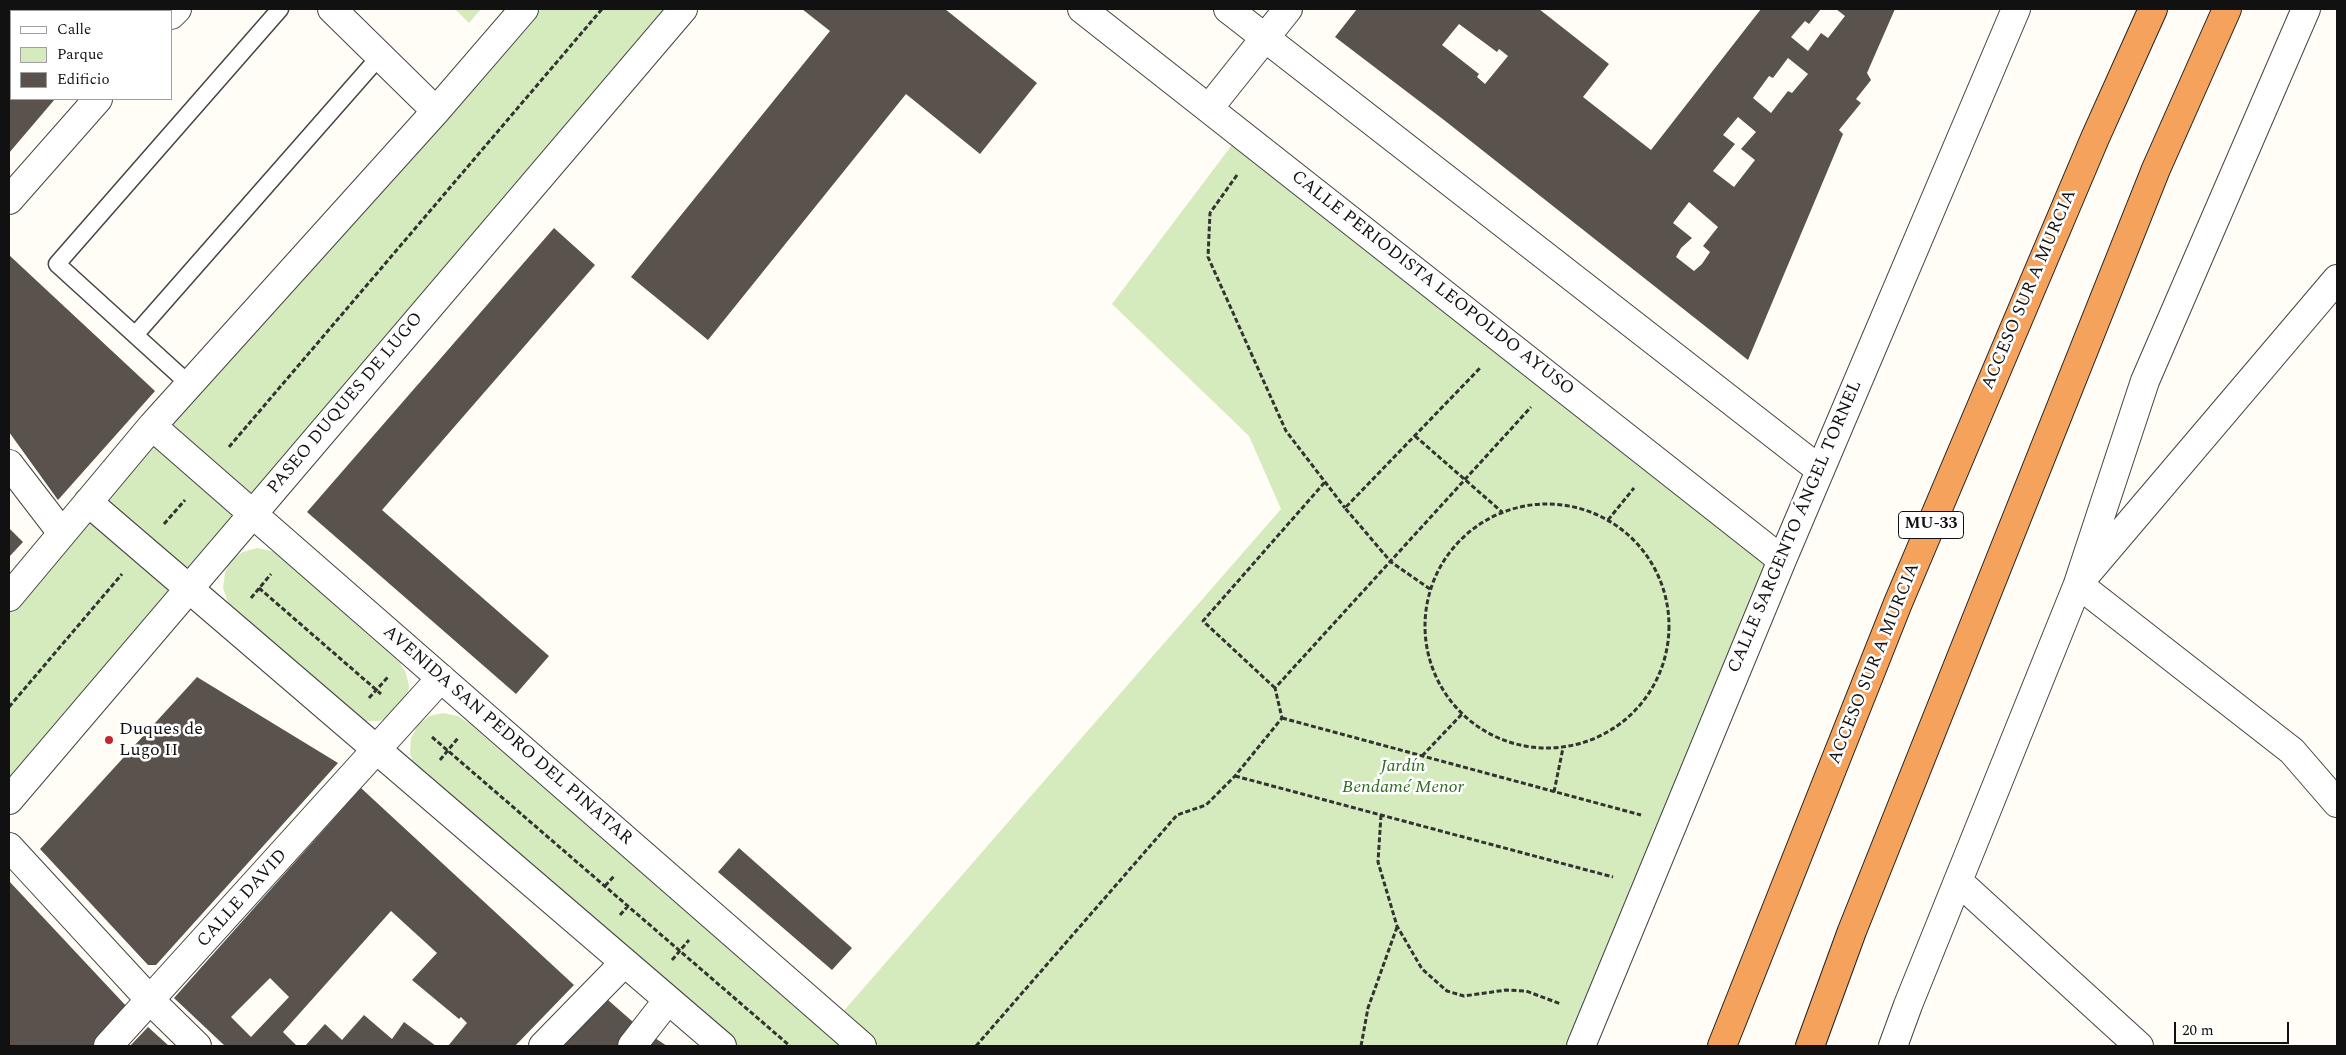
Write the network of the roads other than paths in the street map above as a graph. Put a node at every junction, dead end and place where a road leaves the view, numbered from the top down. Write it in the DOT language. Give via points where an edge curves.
graph roads {
  1 [pos="280,9"];
  2 [pos="332,9"];
  3 [pos="524,9"];
  4 [pos="682,9"];
  5 [pos="1082,9"];
  6 [pos="1228,9"];
  7 [pos="1288,9"];
  8 [pos="2016,9"];
  9 [pos="2152,9"];
  10 [pos="2227,9"];
  11 [pos="2306,9"];
  12 [pos="1265,38"];
  13 [pos="380,56"];
  14 [pos="97,100"];
  15 [pos="1209,108"];
  16 [pos="436,111"];
  17 [pos="9,200"];
  18 [pos="2337,279"];
  19 [pos="135,335"];
  20 [pos="189,384"];
  21 [pos="152,426"];
  22 [pos="9,464"];
  23 [pos="1820,470"];
  24 [pos="88,502"];
  25 [pos="2103,510"];
  26 [pos="252,514"];
  27 [pos="2134,518"];
  28 [pos="62,534"];
  29 [pos="1782,560"];
  30 [pos="2078,584"];
  31 [pos="189,588"];
  32 [pos="9,597"];
  33 [pos="441,678"];
  34 [pos="377,750"];
  35 [pos="9,800"];
  36 [pos="2337,803"];
  37 [pos="9,847"];
  38 [pos="1958,881"];
  39 [pos="624,963"];
  40 [pos="660,993"];
  41 [pos="151,1001"];
  42 [pos="108,1046"];
  43 [pos="197,1046"];
  44 [pos="544,1046"];
  45 [pos="632,1046"];
  46 [pos="722,1046"];
  47 [pos="862,1046"];
  48 [pos="1581,1046"];
  49 [pos="1722,1046"];
  50 [pos="1810,1046"];
  51 [pos="1893,1046"];
  52 [pos="2139,1046"];
  1 -- 19 [label="lane" via="57,264"];
  2 -- 13 [label="street"];
  3 -- 16 [label="street"];
  4 -- 26 [label="street, PASEO DUQUES DE LUGO"];
  5 -- 15 [label="street, CALLE PERIODISTA LEOPOLDO AYUSO"];
  6 -- 12 [label="street"];
  7 -- 12 [label="street"];
  8 -- 23 [label="street, CALLE SARGENTO ÁNGEL TORNEL"];
  9 -- 49 [label="highway, ACCESO SUR A MURCIA / MU-33" via="1898,603"];
  10 -- 50 [label="highway" via="2156,169 1859,913"];
  11 -- 25 [label="street" via="2145,381"];
  12 -- 15 [label="street"];
  12 -- 23 [label="street"];
  13 -- 16 [label="street"];
  13 -- 19 [label="lane"];
  14 -- 17 [label="street"];
  15 -- 29 [label="street, CALLE PERIODISTA LEOPOLDO AYUSO"];
  16 -- 20 [label="street"];
  18 -- 27 [label="street"];
  19 -- 20 [label="lane"];
  20 -- 21 [label="street"];
  21 -- 24 [label="street"];
  21 -- 26 [label="street, AVENIDA SAN PEDRO DEL PINATAR"];
  22 -- 28 [label="street"];
  23 -- 29 [label="street, CALLE SARGENTO ÁNGEL TORNEL"];
  24 -- 28 [label="street"];
  24 -- 31 [label="street"];
  25 -- 27 [label="street" via="2114,521"];
  25 -- 30 [label="street"];
  26 -- 31 [label="street, PASEO DUQUES DE LUGO"];
  26 -- 33 [label="street, AVENIDA SAN PEDRO DEL PINATAR"];
  27 -- 30 [label="street"];
  28 -- 32 [label="street"];
  29 -- 48 [label="street, CALLE SARGENTO ÁNGEL TORNEL"];
  30 -- 36 [label="street" via="2292,751"];
  30 -- 38 [label="street"];
  31 -- 34 [label="street"];
  31 -- 35 [label="street, PASEO DUQUES DE LUGO"];
  33 -- 34 [label="street, CALLE DAVID"];
  33 -- 47 [label="street, AVENIDA SAN PEDRO DEL PINATAR"];
  34 -- 39 [label="street"];
  34 -- 41 [label="street, CALLE DAVID"];
  37 -- 41 [label="street"];
  38 -- 51 [label="street"];
  38 -- 52 [label="street"];
  39 -- 40 [label="street"];
  39 -- 44 [label="street"];
  40 -- 45 [label="street"];
  40 -- 46 [label="street"];
  41 -- 42 [label="street, CALLE DAVID"];
  41 -- 43 [label="street"];
}
